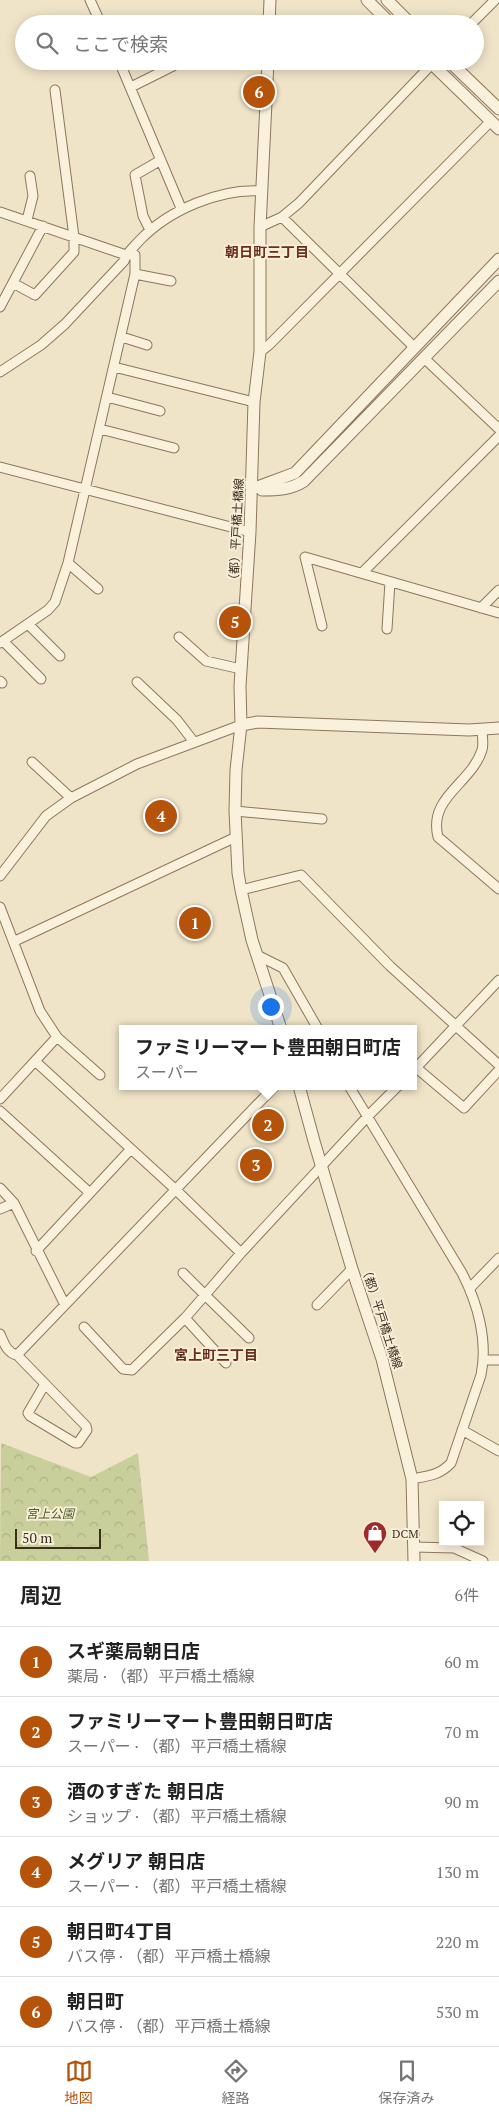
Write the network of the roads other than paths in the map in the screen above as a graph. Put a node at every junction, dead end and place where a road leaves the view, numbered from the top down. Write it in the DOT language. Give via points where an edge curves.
graph roads {
  1 [pos="90,0"];
  2 [pos="270,0"];
  3 [pos="367,0"];
  4 [pos="387,0"];
  5 [pos="495,0"];
  6 [pos="98,15"];
  7 [pos="269,15"];
  8 [pos="382,15"];
  9 [pos="402,15"];
  10 [pos="480,15"];
  11 [pos="124,70"];
  12 [pos="165,70"];
  13 [pos="268,70"];
  14 [pos="423,70"];
  15 [pos="437,70"];
  16 [pos="458,70"];
  17 [pos="132,87"];
  18 [pos="55,90"];
  19 [pos="499,109"];
  20 [pos="491,121"];
  21 [pos="499,129"];
  22 [pos="162,160"];
  23 [pos="30,176"];
  24 [pos="262,191"];
  25 [pos="181,208"];
  26 [pos="0,212"];
  27 [pos="282,217"];
  28 [pos="27,220"];
  29 [pos="43,226"];
  30 [pos="260,227"];
  31 [pos="150,230"];
  32 [pos="74,237"];
  33 [pos="126,255"];
  34 [pos="499,259"];
  35 [pos="340,273"];
  36 [pos="135,274"];
  37 [pos="171,281"];
  38 [pos="499,281"];
  39 [pos="13,283"];
  40 [pos="0,307"];
  41 [pos="122,337"];
  42 [pos="147,344"];
  43 [pos="414,347"];
  44 [pos="260,352"];
  45 [pos="424,358"];
  46 [pos="114,367"];
  47 [pos="0,372"];
  48 [pos="107,397"];
  49 [pos="254,402"];
  50 [pos="160,411"];
  51 [pos="100,429"];
  52 [pos="499,429"];
  53 [pos="499,436"];
  54 [pos="174,448"];
  55 [pos="0,466"];
  56 [pos="85,489"];
  57 [pos="252,489"];
  58 [pos="250,532"];
  59 [pos="68,563"];
  60 [pos="362,573"];
  61 [pos="390,582"];
  62 [pos="98,589"];
  63 [pos="499,590"];
  64 [pos="481,608"];
  65 [pos="499,614"];
  66 [pos="28,624"];
  67 [pos="322,626"];
  68 [pos="387,629"];
  69 [pos="179,638"];
  70 [pos="2,642"];
  71 [pos="60,656"];
  72 [pos="241,669"];
  73 [pos="41,679"];
  74 [pos="137,682"];
  75 [pos="241,725"];
  76 [pos="499,728"];
  77 [pos="482,730"];
  78 [pos="194,742"];
  79 [pos="32,762"];
  80 [pos="71,798"];
  81 [pos="235,811"];
  82 [pos="322,819"];
  83 [pos="236,836"];
  84 [pos="0,876"];
  85 [pos="499,889"];
  86 [pos="241,890"];
  87 [pos="0,907"];
  88 [pos="15,941"];
  89 [pos="257,955"];
  90 [pos="499,980"];
  91 [pos="280,1025"];
  92 [pos="316,1025"];
  93 [pos="455,1026"];
  94 [pos="57,1037"];
  95 [pos="35,1061"];
  96 [pos="417,1065"];
  97 [pos="499,1066"];
  98 [pos="417,1070"];
  99 [pos="499,1070"];
  100 [pos="100,1075"];
  101 [pos="271,1090"];
  102 [pos="300,1090"];
  103 [pos="352,1090"];
  104 [pos="394,1090"];
  105 [pos="2,1093"];
  106 [pos="0,1111"];
  107 [pos="368,1116"];
  108 [pos="130,1150"];
  109 [pos="322,1167"];
  110 [pos="0,1188"];
  111 [pos="176,1190"];
  112 [pos="90,1193"];
  113 [pos="14,1203"];
  114 [pos="0,1209"];
  115 [pos="36,1251"];
  116 [pos="242,1253"];
  117 [pos="499,1258"];
  118 [pos="352,1269"];
  119 [pos="183,1273"];
  120 [pos="470,1288"];
  121 [pos="205,1295"];
  122 [pos="65,1305"];
  123 [pos="317,1305"];
  124 [pos="185,1318"];
  125 [pos="84,1327"];
  126 [pos="0,1334"];
  127 [pos="249,1338"];
  128 [pos="17,1355"];
  129 [pos="484,1360"];
  130 [pos="499,1360"];
  131 [pos="226,1363"];
  132 [pos="45,1384"];
  133 [pos="462,1430"];
  134 [pos="499,1451"];
  135 [pos="412,1479"];
  136 [pos="414,1547"];
  137 [pos="414,1561"];
  138 [pos="482,1561"];
  1 -- 6 [label="street"];
  2 -- 7 [label="street"];
  3 -- 8 [label="street"];
  4 -- 9 [label="street"];
  5 -- 10 [label="street"];
  11 -- 17 [label="street"];
  12 -- 17 [label="street"];
  13 -- 24 [label="street, （都）平戸橋土橋線"];
  14 -- 27 [label="street" via="299,203"];
  15 -- 20 [label="street"];
  16 -- 19 [label="street"];
  17 -- 22 [label="street" via="150,138"];
  18 -- 32 [label="street"];
  20 -- 21 [label="street"];
  20 -- 35 [label="street"];
  22 -- 25 [label="street"];
  22 -- 31 [label="street" via="135,175 143,216"];
  23 -- 28 [label="street" via="33,196"];
  24 -- 25 [label="street" via="248,190"];
  24 -- 30 [label="street, （都）平戸橋土橋線"];
  25 -- 31 [label="street"];
  26 -- 28 [label="street"];
  27 -- 30 [label="street"];
  27 -- 35 [label="street"];
  28 -- 29 [label="street"];
  29 -- 32 [label="street"];
  29 -- 39 [label="street"];
  30 -- 44 [label="street, （都）平戸橋土橋線"];
  31 -- 33 [label="street"];
  32 -- 33 [label="street"];
  32 -- 39 [label="street" via="74,252 35,295"];
  33 -- 36 [label="street" via="135,255"];
  33 -- 47 [label="street" via="65,324 41,345"];
  34 -- 43 [label="street"];
  35 -- 43 [label="street"];
  35 -- 44 [label="street"];
  36 -- 37 [label="street"];
  36 -- 41 [label="street"];
  38 -- 45 [label="street"];
  39 -- 40 [label="street"];
  41 -- 42 [label="street"];
  41 -- 46 [label="street"];
  43 -- 57 [label="street" via="295,473"];
  44 -- 49 [label="street, （都）平戸橋土橋線"];
  45 -- 52 [label="street"];
  45 -- 57 [label="street" via="304,481 295,487 278,490"];
  46 -- 48 [label="street"];
  46 -- 49 [label="street"];
  48 -- 50 [label="street"];
  48 -- 51 [label="street"];
  49 -- 57 [label="street, （都）平戸橋土橋線"];
  51 -- 54 [label="street"];
  51 -- 56 [label="street"];
  53 -- 60 [label="street"];
  55 -- 56 [label="street"];
  56 -- 58 [label="street"];
  56 -- 59 [label="street"];
  57 -- 58 [label="street, （都）平戸橋土橋線"];
  58 -- 72 [label="street, （都）平戸橋土橋線"];
  59 -- 62 [label="street"];
  59 -- 66 [label="street" via="55,602"];
  60 -- 61 [label="street"];
  60 -- 67 [label="street" via="305,557"];
  61 -- 64 [label="street"];
  61 -- 68 [label="street"];
  63 -- 64 [label="street"];
  64 -- 65 [label="street"];
  66 -- 70 [label="street"];
  66 -- 71 [label="street"];
  69 -- 72 [label="street" via="206,661"];
  70 -- 73 [label="street"];
  72 -- 75 [label="street, （都）平戸橋土橋線"];
  74 -- 78 [label="street" via="177,720"];
  75 -- 77 [label="street" via="258,722"];
  75 -- 78 [label="street"];
  75 -- 81 [label="street, （都）平戸橋土橋線"];
  76 -- 77 [label="street"];
  77 -- 85 [label="street" via="482,749 467,776 437,814 435,825 438,837"];
  78 -- 80 [label="street" via="136,764"];
  79 -- 80 [label="street"];
  80 -- 84 [label="street" via="46,816"];
  81 -- 82 [label="street"];
  81 -- 83 [label="street, （都）平戸橋土橋線"];
  83 -- 86 [label="street, （都）平戸橋土橋線"];
  83 -- 88 [label="street"];
  86 -- 89 [label="street, （都）平戸橋土橋線"];
  86 -- 93 [label="street" via="301,875 390,966"];
  87 -- 88 [label="street"];
  88 -- 94 [label="street" via="40,1012"];
  89 -- 91 [label="street, （都）平戸橋土橋線"];
  89 -- 92 [label="street" via="282,968"];
  90 -- 93 [label="street"];
  93 -- 96 [label="street"];
  93 -- 97 [label="street"];
  94 -- 95 [label="street"];
  94 -- 100 [label="street"];
  95 -- 105 [label="street"];
  95 -- 108 [label="street"];
  98 -- 99 [label="street" via="464,1108"];
  101 -- 111 [label="street"];
  102 -- 109 [label="street, （都）平戸橋土橋線"];
  103 -- 107 [label="street"];
  104 -- 107 [label="street"];
  106 -- 112 [label="street"];
  107 -- 109 [label="street"];
  107 -- 120 [label="street"];
  108 -- 111 [label="street"];
  108 -- 112 [label="street"];
  109 -- 116 [label="street"];
  109 -- 118 [label="street, （都）平戸橋土橋線"];
  110 -- 113 [label="street"];
  111 -- 116 [label="street"];
  111 -- 122 [label="street"];
  112 -- 115 [label="street"];
  113 -- 114 [label="street"];
  113 -- 115 [label="street"];
  115 -- 122 [label="street"];
  116 -- 121 [label="street"];
  117 -- 120 [label="street"];
  118 -- 123 [label="street"];
  118 -- 135 [label="street, （都）平戸橋土橋線" via="382,1359"];
  119 -- 121 [label="street"];
  120 -- 129 [label="street" via="480,1320"];
  121 -- 124 [label="street"];
  121 -- 127 [label="street"];
  122 -- 128 [label="street"];
  124 -- 125 [label="street" via="132,1370 123,1369"];
  124 -- 131 [label="street"];
  126 -- 128 [label="street" via="7,1349"];
  128 -- 132 [label="street"];
  129 -- 130 [label="street"];
  129 -- 133 [label="street"];
  132 -- 132 [label="street" via="86,1426 87,1430 78,1442 28,1413"];
  133 -- 134 [label="street"];
  133 -- 135 [label="street" via="451,1463 444,1471"];
  135 -- 136 [label="street, （都）平戸橋土橋線"];
  136 -- 137 [label="street, （都）平戸橋土橋線"];
  136 -- 138 [label="street" via="454,1548"];
}
